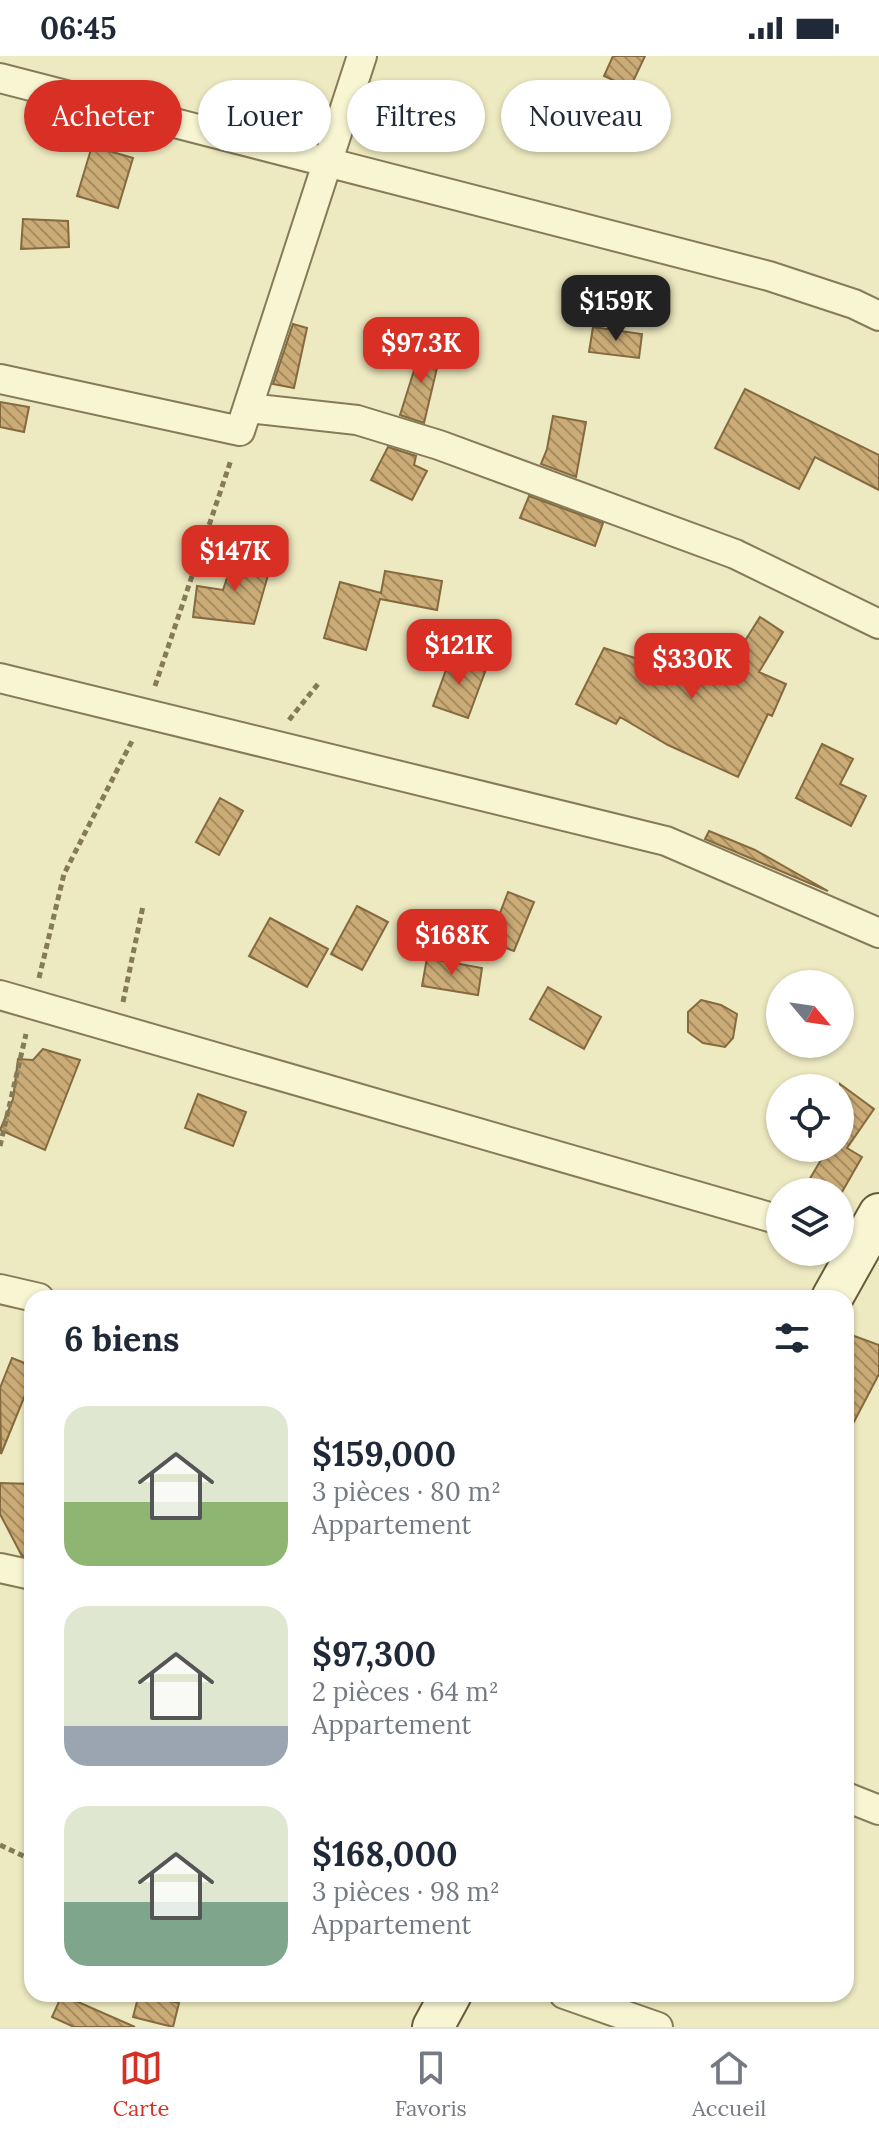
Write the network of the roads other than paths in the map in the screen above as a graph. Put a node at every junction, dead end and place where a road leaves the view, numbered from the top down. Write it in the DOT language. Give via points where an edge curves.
graph roads {
  1 [pos="362,56"];
  2 [pos="0,78"];
  3 [pos="328,161"];
  4 [pos="879,316"];
  5 [pos="0,379"];
  6 [pos="244,419"];
  7 [pos="879,624"];
  8 [pos="0,678"];
  9 [pos="879,933"];
  10 [pos="0,995"];
  11 [pos="766,1216"];
  12 [pos="865,1235"];
  13 [pos="0,1289"];
  14 [pos="836,1290"];
  15 [pos="24,1295"];
  16 [pos="0,1568"];
  17 [pos="24,1573"];
  18 [pos="854,1800"];
  19 [pos="879,1810"];
  20 [pos="447,2002"];
  21 [pos="587,2002"];
  22 [pos="433,2027"];
  23 [pos="658,2027"];
  1 -- 3 [label="street"];
  2 -- 3 [label="street"];
  3 -- 4 [label="street" via="769,276"];
  3 -- 6 [label="street"];
  5 -- 6 [label="street"];
  6 -- 7 [label="street" via="357,420 439,445 735,554"];
  8 -- 9 [label="street" via="666,841"];
  10 -- 11 [label="street"];
  12 -- 14 [label="street"];
  13 -- 15 [label="street"];
  16 -- 17 [label="street"];
  18 -- 19 [label="street"];
  20 -- 22 [label="street"];
  21 -- 23 [label="street"];
}
